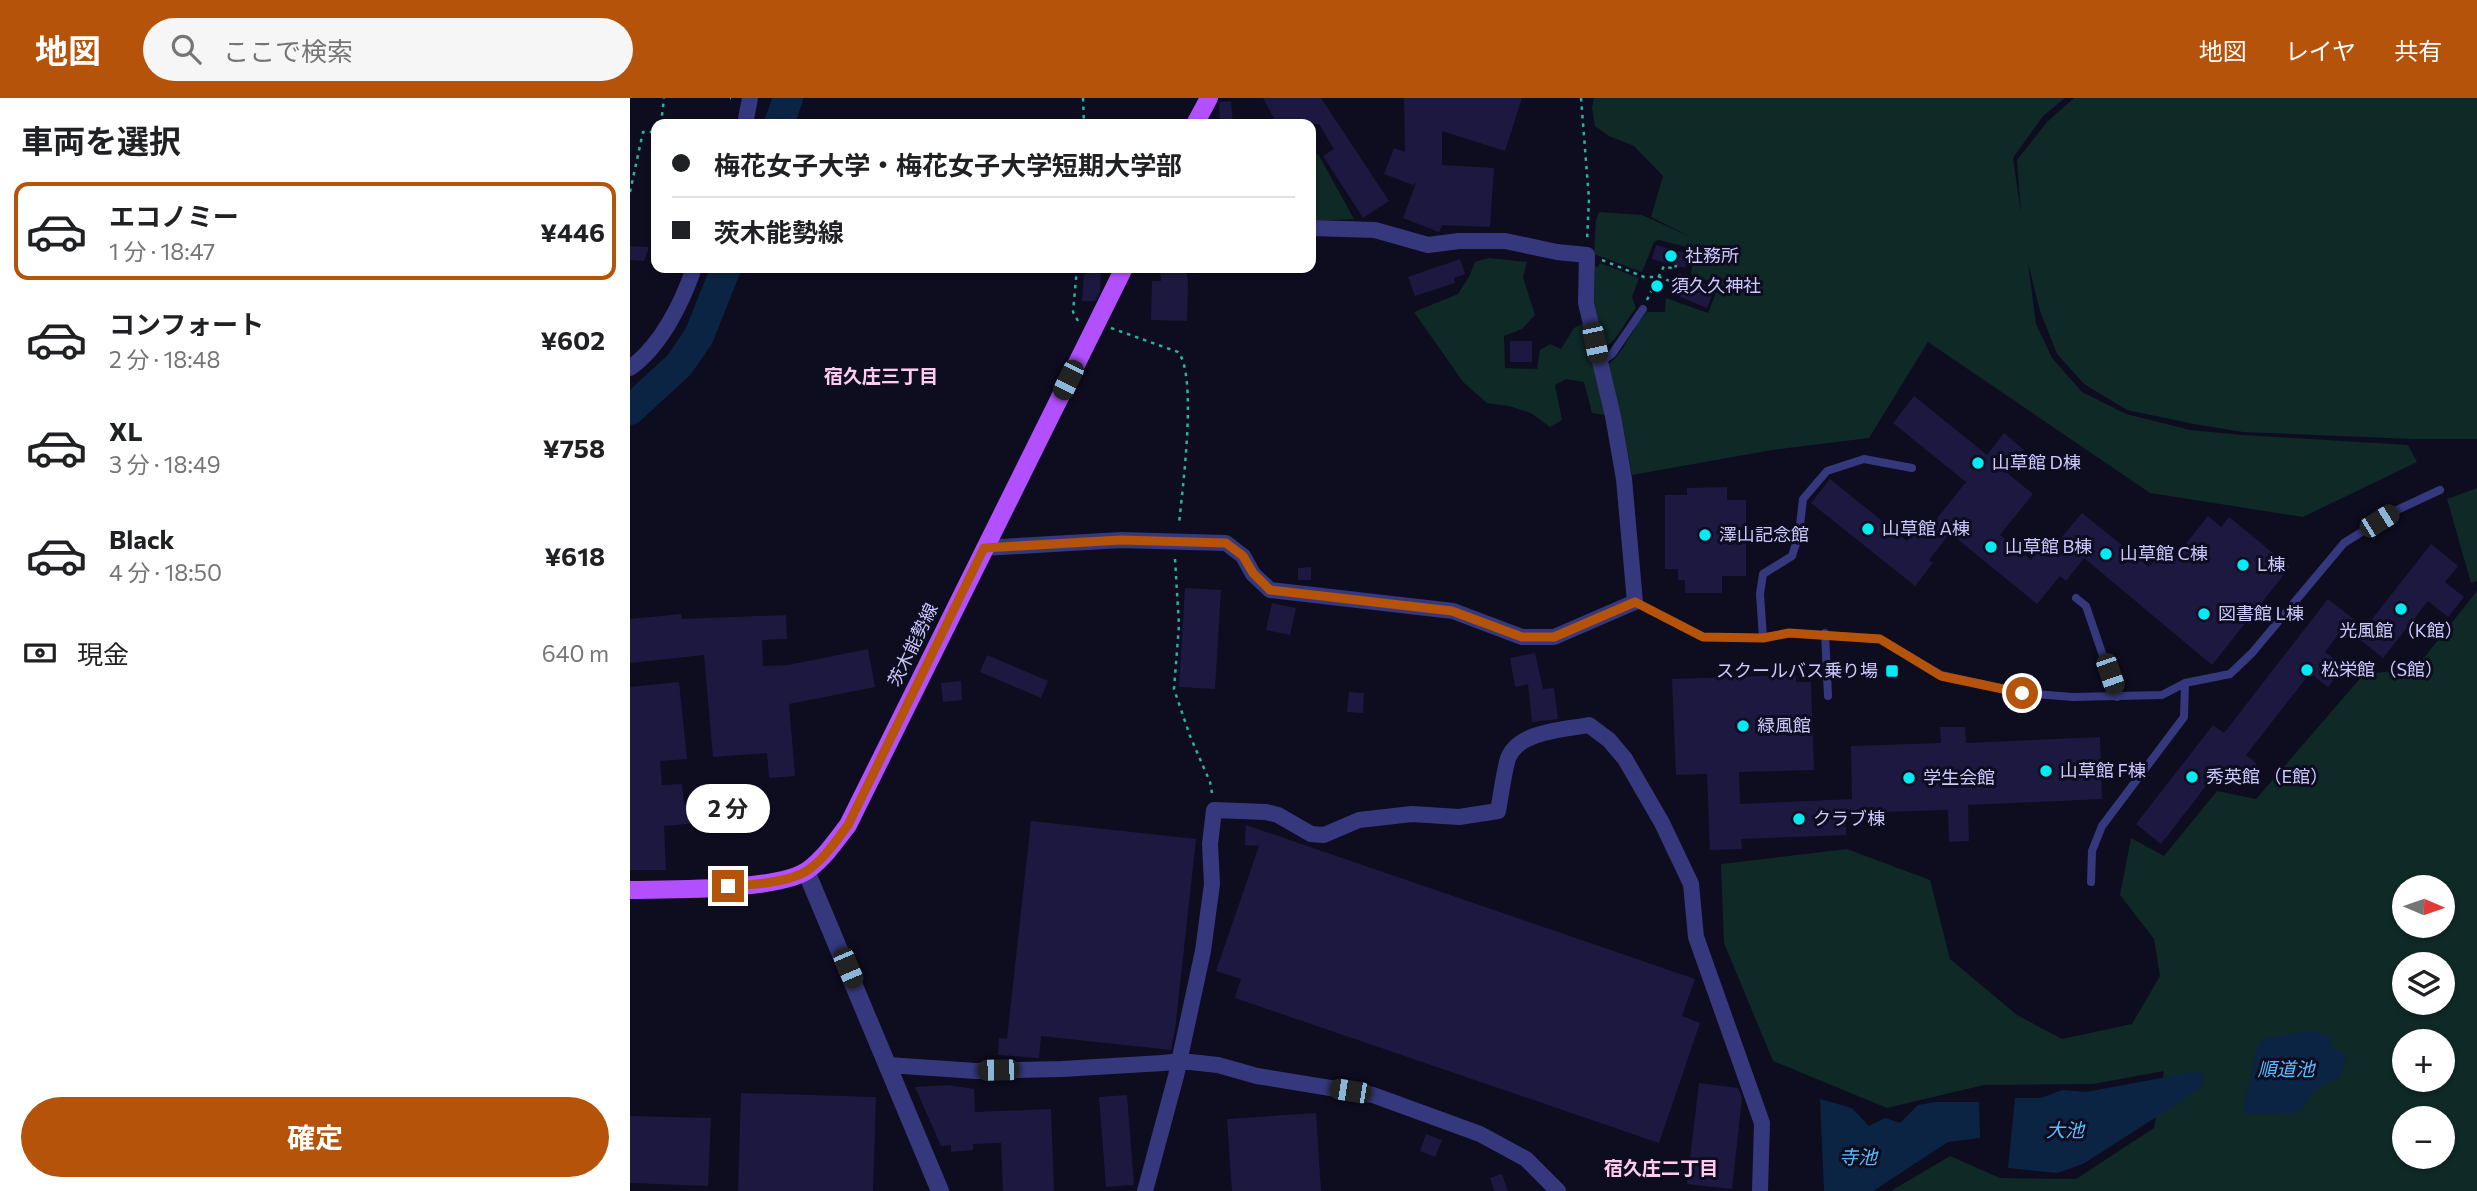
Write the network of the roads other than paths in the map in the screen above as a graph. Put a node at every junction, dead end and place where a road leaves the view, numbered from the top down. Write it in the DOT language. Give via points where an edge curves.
graph roads {
  1 [pos="750,98"];
  2 [pos="1209,98"];
  3 [pos="746,119"];
  4 [pos="1198,119"];
  5 [pos="1316,228"];
  6 [pos="692,273"];
  7 [pos="1121,273"];
  8 [pos="1643,309"];
  9 [pos="1599,363"];
  10 [pos="630,368"];
  11 [pos="1912,468"];
  12 [pos="2440,490"];
  13 [pos="984,548"];
  14 [pos="2076,598"];
  15 [pos="1635,602"];
  16 [pos="1825,634"];
  17 [pos="1763,638"];
  18 [pos="2185,683"];
  19 [pos="1828,696"];
  20 [pos="2118,697"];
  21 [pos="806,871"];
  22 [pos="2091,882"];
  23 [pos="630,890"];
  24 [pos="888,1065"];
  25 [pos="940,1191"];
  26 [pos="1145,1191"];
  27 [pos="1558,1191"];
  28 [pos="1760,1191"];
  1 -- 3 [label="street"];
  2 -- 4 [label="main road"];
  5 -- 9 [label="street" via="1375,230 1428,245 1505,241 1589,256 1587,303"];
  6 -- 10 [label="street" via="663,331 642,360"];
  7 -- 13 [label="main road, 茨木能勢線"];
  8 -- 9 [label="lane" via="1612,354"];
  9 -- 15 [label="street" via="1624,479"];
  11 -- 17 [label="lane" via="1864,459 1827,471 1803,499 1791,555 1763,574"];
  12 -- 18 [label="lane" via="2344,543 2230,674"];
  13 -- 15 [label="street" via="1121,540 1226,543 1243,556 1270,590 1452,611 1522,637 1554,637"];
  13 -- 21 [label="main road, 茨木能勢線" via="848,825"];
  14 -- 20 [label="lane" via="2087,606"];
  15 -- 17 [label="lane" via="1703,637"];
  16 -- 17 [label="lane"];
  16 -- 19 [label="lane"];
  16 -- 20 [label="lane" via="1880,639 1941,676 2022,693"];
  18 -- 20 [label="lane" via="2162,695"];
  18 -- 22 [label="lane" via="2184,717 2102,825 2092,851"];
  21 -- 23 [label="main road, 茨木能勢線" via="752,885"];
  21 -- 24 [label="street"];
  24 -- 25 [label="street"];
  24 -- 27 [label="street, bridge" via="976,1071 1181,1061 1218,1065 1373,1095 1480,1134 1526,1159"];
  26 -- 28 [label="street" via="1203,951 1212,884 1214,810 1266,812 1311,834 1324,835 1359,820 1412,814 1459,817 1497,811 1507,758 1519,744 1532,735 1589,725 1625,759 1691,884 1696,937 1762,1123"];
}
